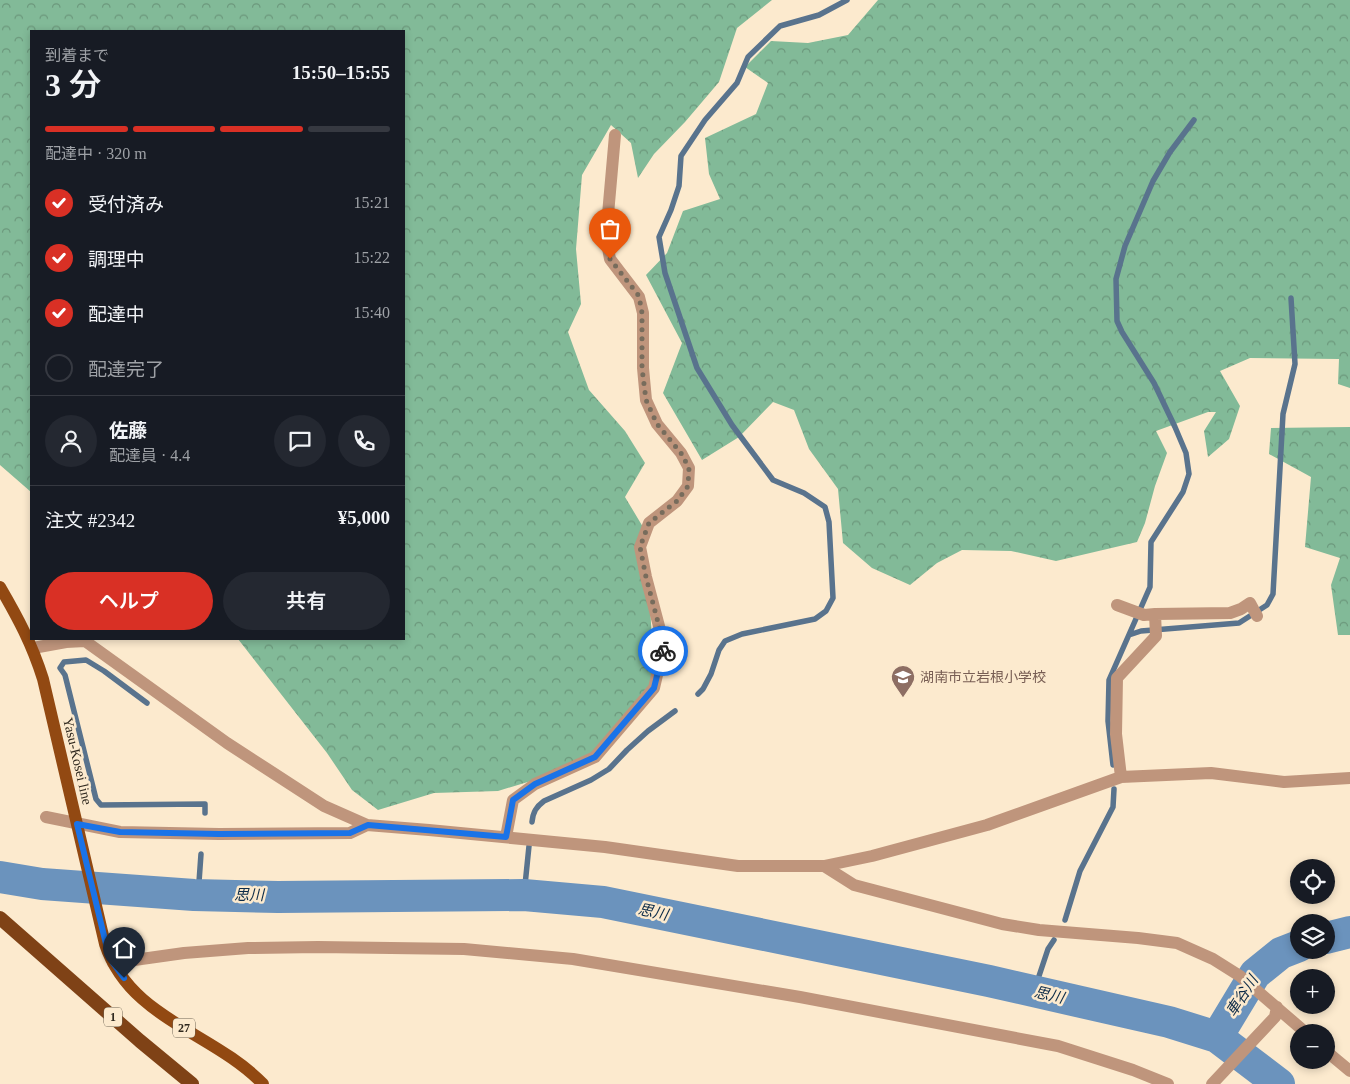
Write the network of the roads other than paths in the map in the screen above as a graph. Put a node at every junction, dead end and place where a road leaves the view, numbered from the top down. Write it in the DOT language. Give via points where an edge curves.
graph roads {
  1 [pos="615,134"];
  2 [pos="0,587"];
  3 [pos="1117,605"];
  4 [pos="1255,612"];
  5 [pos="1147,615"];
  6 [pos="33,648"];
  7 [pos="1121,777"];
  8 [pos="1350,778"];
  9 [pos="46,817"];
  10 [pos="368,825"];
  11 [pos="78,828"];
  12 [pos="506,837"];
  13 [pos="824,866"];
  14 [pos="0,918"];
  15 [pos="111,959"];
  16 [pos="1276,1012"];
  17 [pos="1293,1024"];
  18 [pos="1335,1058"];
  19 [pos="1350,1071"];
  20 [pos="192,1084"];
  21 [pos="263,1084"];
  22 [pos="1168,1084"];
  23 [pos="1212,1084"];
  1 -- 12 [label="street" via="606,237 610,259 639,296 646,400 657,424 689,468 688,486 677,501 649,523 640,547 664,645 654,688 595,757 535,784 513,800"];
  2 -- 6 [label="main road, Yasu-Kosei line / 27"];
  3 -- 5 [label="street"];
  4 -- 5 [label="street" via="1250,603 1230,613"];
  5 -- 7 [label="street" via="1156,636 1117,678 1116,734"];
  6 -- 10 [label="street" via="85,641 227,743 324,806"];
  6 -- 11 [label="main road, Yasu-Kosei line / 27"];
  7 -- 8 [label="street" via="1212,773 1284,782"];
  7 -- 13 [label="street" via="986,825"];
  9 -- 11 [label="street"];
  10 -- 11 [label="street" via="350,833 219,834"];
  10 -- 12 [label="street"];
  11 -- 15 [label="main road, Yasu-Kosei line / 27"];
  12 -- 13 [label="street" via="738,866"];
  13 -- 16 [label="street" via="854,884 1002,924 1177,943 1214,959 1240,976"];
  14 -- 20 [label="highway, 1"];
  15 -- 21 [label="main road, Yasu-Kosei line / 27" via="134,993 156,1011 234,1060"];
  15 -- 22 [label="street" via="248,948 318,947 464,949 573,959 791,995 1058,1046"];
  16 -- 17 [label="street"];
  16 -- 23 [label="street"];
  18 -- 19 [label="street"];
}
